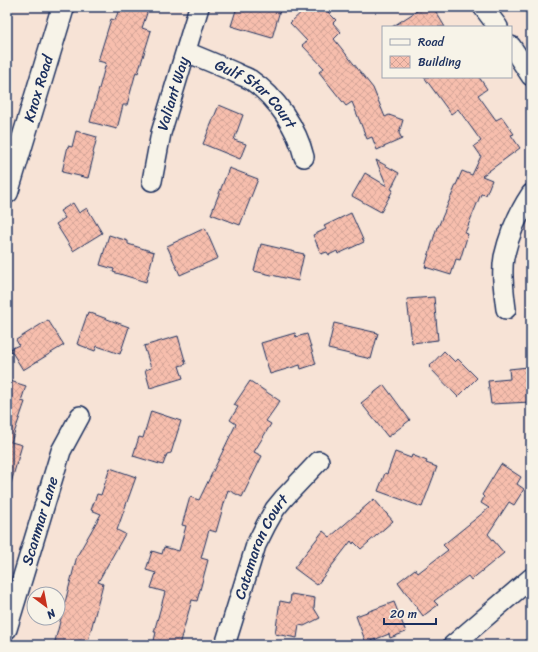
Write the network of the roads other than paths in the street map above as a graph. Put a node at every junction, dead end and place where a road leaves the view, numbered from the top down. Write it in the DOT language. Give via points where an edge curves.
graph roads {
  1 [pos="62,7"];
  2 [pos="199,7"];
  3 [pos="484,7"];
  4 [pos="497,26"];
  5 [pos="512,48"];
  6 [pos="186,52"];
  7 [pos="531,76"];
  8 [pos="304,157"];
  9 [pos="152,181"];
  10 [pos="7,192"];
  11 [pos="531,194"];
  12 [pos="506,309"];
  13 [pos="80,416"];
  14 [pos="319,461"];
  15 [pos="531,578"];
  16 [pos="7,629"];
  17 [pos="225,645"];
  18 [pos="452,645"];
  1 -- 10 [label="street, Knox Road"];
  2 -- 6 [label="street, Valiant Way"];
  3 -- 4 [label="street"];
  5 -- 7 [label="street"];
  6 -- 8 [label="street, Gulf Star Court" via="251,80 288,118"];
  6 -- 9 [label="street, Valiant Way" via="161,133"];
  11 -- 12 [label="street" via="523,206 504,258"];
  13 -- 16 [label="street, Scanmar Lane" via="61,451"];
  14 -- 17 [label="street, Catamaran Court" via="284,498 266,525 256,545"];
  15 -- 18 [label="street"];
}
